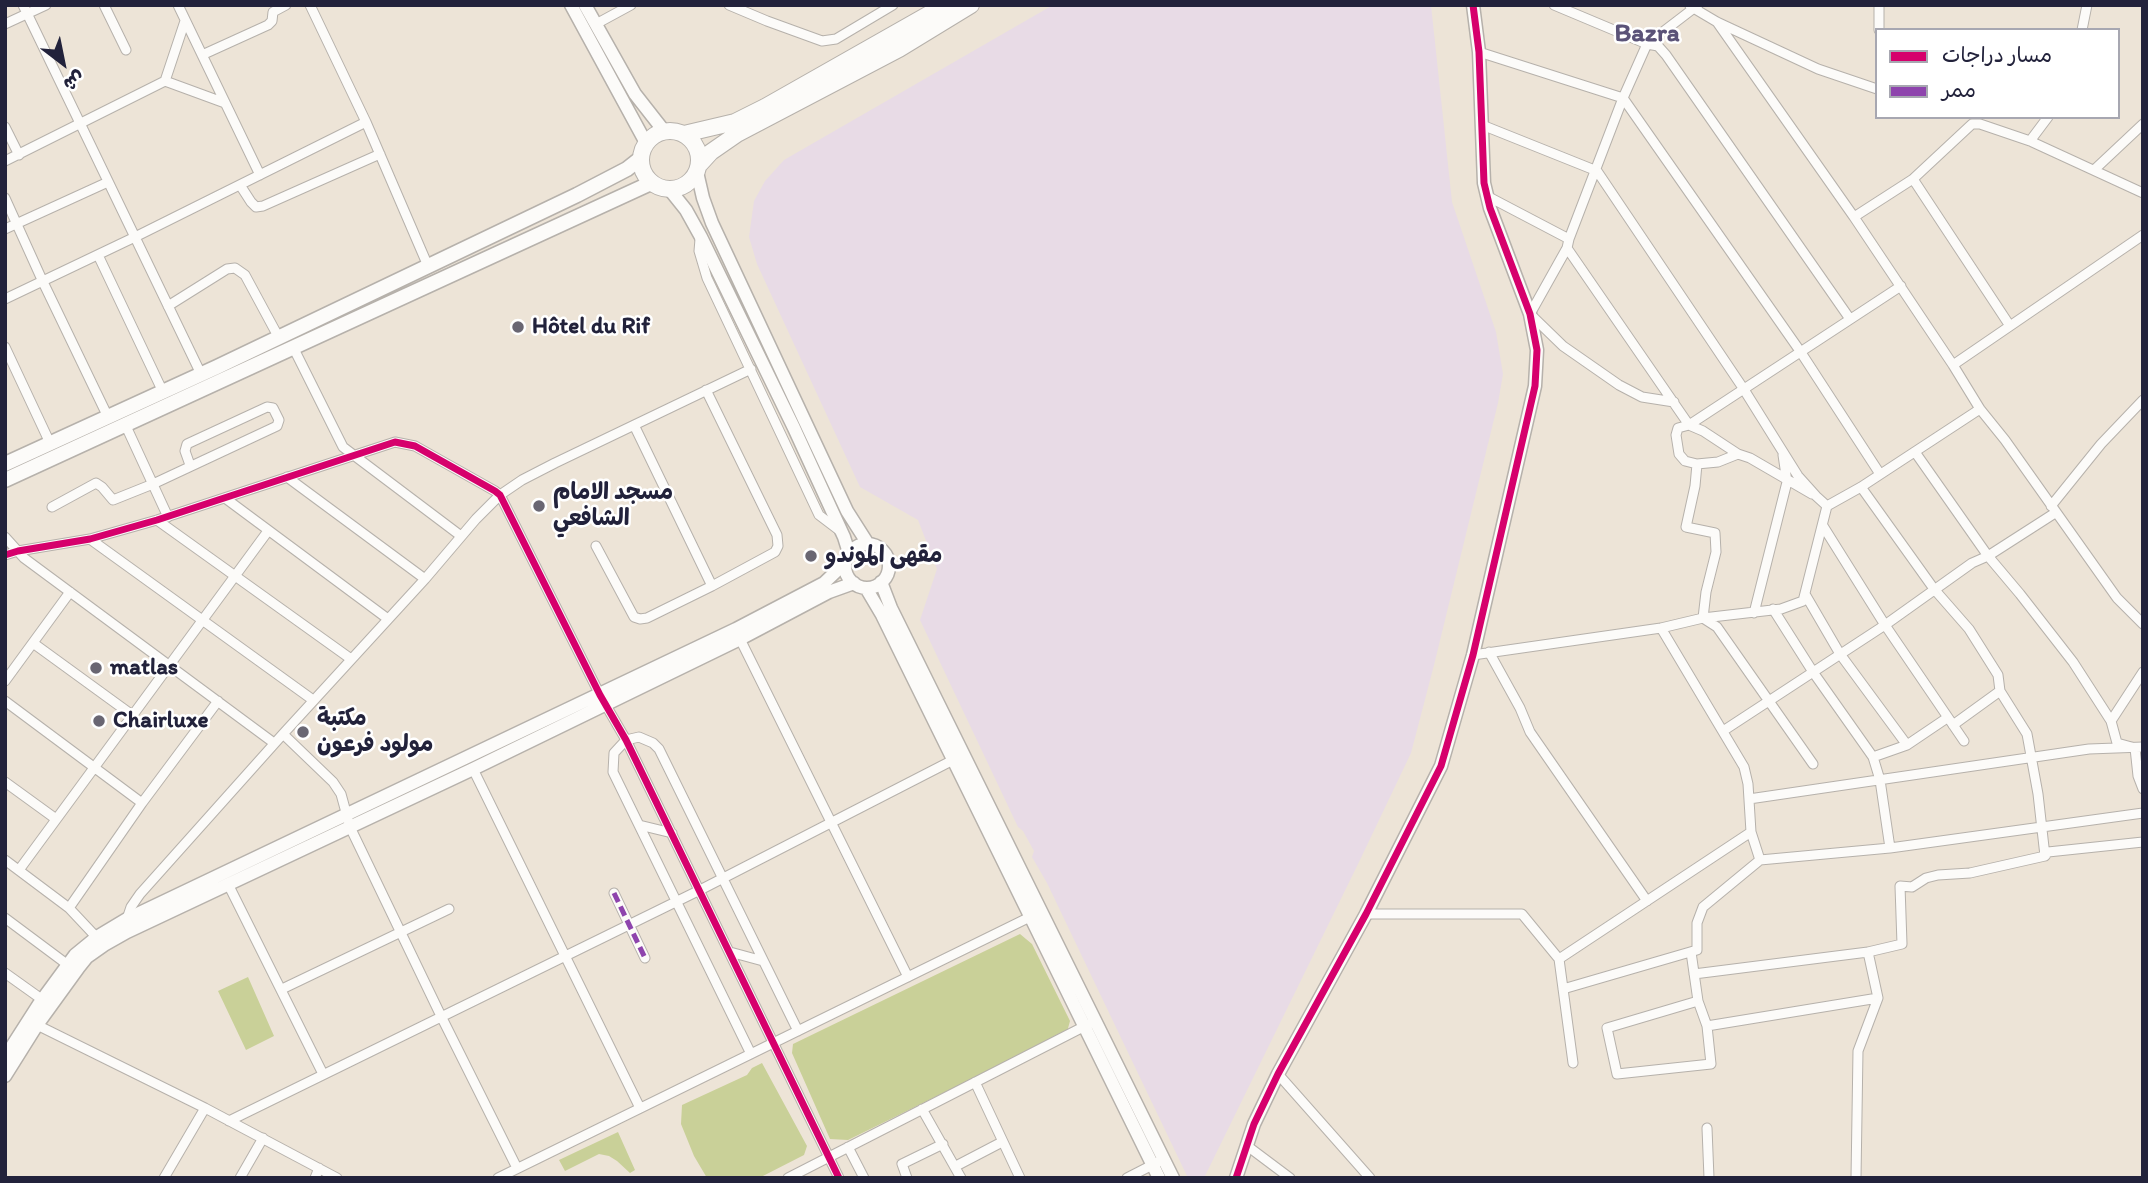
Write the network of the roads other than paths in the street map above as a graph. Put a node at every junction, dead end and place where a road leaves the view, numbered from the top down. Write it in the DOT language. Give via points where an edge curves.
graph roads {
  1 [pos="46,5"];
  2 [pos="104,5"];
  3 [pos="178,5"];
  4 [pos="286,5"];
  5 [pos="310,5"];
  6 [pos="571,5"];
  7 [pos="585,5"];
  8 [pos="631,5"];
  9 [pos="729,5"];
  10 [pos="893,5"];
  11 [pos="945,5"];
  12 [pos="971,5"];
  13 [pos="1473,5"];
  14 [pos="1554,5"];
  15 [pos="1879,5"];
  16 [pos="2087,5"];
  17 [pos="1694,6"];
  18 [pos="25,10"];
  19 [pos="186,21"];
  20 [pos="1717,22"];
  21 [pos="5,24"];
  22 [pos="596,24"];
  23 [pos="1879,28"];
  24 [pos="2082,28"];
  25 [pos="1647,44"];
  26 [pos="126,50"];
  27 [pos="1479,52"];
  28 [pos="202,55"];
  29 [pos="165,81"];
  30 [pos="1875,88"];
  31 [pos="1623,98"];
  32 [pos="225,103"];
  33 [pos="2046,119"];
  34 [pos="366,122"];
  35 [pos="79,123"];
  36 [pos="2143,124"];
  37 [pos="1482,125"];
  38 [pos="5,127"];
  39 [pos="664,131"];
  40 [pos="684,134"];
  41 [pos="2030,141"];
  42 [pos="643,151"];
  43 [pos="380,154"];
  44 [pos="19,155"];
  45 [pos="5,161"];
  46 [pos="699,168"];
  47 [pos="1597,170"];
  48 [pos="2094,170"];
  49 [pos="260,175"];
  50 [pos="1913,179"];
  51 [pos="108,182"];
  52 [pos="651,183"];
  53 [pos="240,185"];
  54 [pos="670,190"];
  55 [pos="2142,190"];
  56 [pos="1486,196"];
  57 [pos="5,198"];
  58 [pos="1854,217"];
  59 [pos="17,224"];
  60 [pos="5,229"];
  61 [pos="2143,235"];
  62 [pos="135,237"];
  63 [pos="701,237"];
  64 [pos="1568,244"];
  65 [pos="98,255"];
  66 [pos="428,266"];
  67 [pos="43,282"];
  68 [pos="1900,286"];
  69 [pos="5,299"];
  70 [pos="168,306"];
  71 [pos="1530,314"];
  72 [pos="1850,319"];
  73 [pos="2010,326"];
  74 [pos="279,338"];
  75 [pos="5,347"];
  76 [pos="293,347"];
  77 [pos="1800,351"];
  78 [pos="1953,365"];
  79 [pos="751,369"];
  80 [pos="201,374"];
  81 [pos="1743,388"];
  82 [pos="706,390"];
  83 [pos="163,392"];
  84 [pos="2143,400"];
  85 [pos="1674,402"];
  86 [pos="1980,409"];
  87 [pos="108,417"];
  88 [pos="125,424"];
  89 [pos="634,425"];
  90 [pos="1689,425"];
  91 [pos="50,443"];
  92 [pos="1782,450"];
  93 [pos="1915,452"];
  94 [pos="1738,454"];
  95 [pos="352,456"];
  96 [pos="5,464"];
  97 [pos="1697,464"];
  98 [pos="190,466"];
  99 [pos="1880,474"];
  100 [pos="286,477"];
  101 [pos="5,480"];
  102 [pos="1787,481"];
  103 [pos="153,484"];
  104 [pos="1861,487"];
  105 [pos="500,495"];
  106 [pos="1816,496"];
  107 [pos="225,498"];
  108 [pos="1827,506"];
  109 [pos="52,508"];
  110 [pos="2053,509"];
  111 [pos="168,517"];
  112 [pos="157,520"];
  113 [pos="1823,526"];
  114 [pos="268,531"];
  115 [pos="841,532"];
  116 [pos="461,536"];
  117 [pos="5,537"];
  118 [pos="90,539"];
  119 [pos="868,544"];
  120 [pos="596,546"];
  121 [pos="18,551"];
  122 [pos="5,555"];
  123 [pos="1988,556"];
  124 [pos="847,558"];
  125 [pos="235,575"];
  126 [pos="425,579"];
  127 [pos="881,582"];
  128 [pos="860,585"];
  129 [pos="712,586"];
  130 [pos="1934,589"];
  131 [pos="70,592"];
  132 [pos="1805,594"];
  133 [pos="1773,609"];
  134 [pos="1754,613"];
  135 [pos="1703,618"];
  136 [pos="388,619"];
  137 [pos="202,620"];
  138 [pos="1885,625"];
  139 [pos="2141,626"];
  140 [pos="1661,628"];
  141 [pos="740,639"];
  142 [pos="33,643"];
  143 [pos="1489,652"];
  144 [pos="1473,654"];
  145 [pos="1840,654"];
  146 [pos="351,659"];
  147 [pos="169,665"];
  148 [pos="1813,672"];
  149 [pos="2143,672"];
  150 [pos="5,681"];
  151 [pos="2000,691"];
  152 [pos="313,700"];
  153 [pos="603,700"];
  154 [pos="5,701"];
  155 [pos="218,701"];
  156 [pos="1769,701"];
  157 [pos="132,715"];
  158 [pos="1950,721"];
  159 [pos="2111,721"];
  160 [pos="1723,731"];
  161 [pos="283,734"];
  162 [pos="626,740"];
  163 [pos="1964,741"];
  164 [pos="274,743"];
  165 [pos="1907,744"];
  166 [pos="2139,747"];
  167 [pos="959,757"];
  168 [pos="1873,757"];
  169 [pos="2031,758"];
  170 [pos="1813,764"];
  171 [pos="94,767"];
  172 [pos="473,769"];
  173 [pos="1880,780"];
  174 [pos="5,782"];
  175 [pos="2143,789"];
  176 [pos="1749,799"];
  177 [pos="142,803"];
  178 [pos="2143,813"];
  179 [pos="56,819"];
  180 [pos="349,821"];
  181 [pos="832,822"];
  182 [pos="639,825"];
  183 [pos="2041,828"];
  184 [pos="1751,832"];
  185 [pos="672,833"];
  186 [pos="2143,842"];
  187 [pos="1889,848"];
  188 [pos="2045,856"];
  189 [pos="5,860"];
  190 [pos="1760,860"];
  191 [pos="19,870"];
  192 [pos="723,878"];
  193 [pos="228,884"];
  194 [pos="699,890"];
  195 [pos="614,893"];
  196 [pos="677,901"];
  197 [pos="1647,901"];
  198 [pos="69,908"];
  199 [pos="449,909"];
  200 [pos="1042,911"];
  201 [pos="1366,914"];
  202 [pos="5,918"];
  203 [pos="1030,918"];
  204 [pos="629,924"];
  205 [pos="127,926"];
  206 [pos="401,931"];
  207 [pos="100,941"];
  208 [pos="730,952"];
  209 [pos="1690,952"];
  210 [pos="1868,952"];
  211 [pos="566,955"];
  212 [pos="645,958"];
  213 [pos="1559,959"];
  214 [pos="763,961"];
  215 [pos="68,965"];
  216 [pos="5,973"];
  217 [pos="1694,974"];
  218 [pos="908,977"];
  219 [pos="282,989"];
  220 [pos="1563,989"];
  221 [pos="1878,998"];
  222 [pos="1699,1001"];
  223 [pos="46,1003"];
  224 [pos="441,1016"];
  225 [pos="33,1022"];
  226 [pos="1091,1023"];
  227 [pos="1707,1026"];
  228 [pos="798,1031"];
  229 [pos="774,1042"];
  230 [pos="751,1054"];
  231 [pos="5,1057"];
  232 [pos="1573,1063"];
  233 [pos="323,1074"];
  234 [pos="1278,1074"];
  235 [pos="5,1076"];
  236 [pos="975,1082"];
  237 [pos="205,1108"];
  238 [pos="640,1108"];
  239 [pos="922,1109"];
  240 [pos="229,1121"];
  241 [pos="1707,1128"];
  242 [pos="263,1138"];
  243 [pos="1002,1142"];
  244 [pos="943,1144"];
  245 [pos="1245,1145"];
  246 [pos="848,1147"];
  247 [pos="830,1157"];
  248 [pos="1159,1162"];
  249 [pos="956,1166"];
  250 [pos="319,1168"];
  251 [pos="517,1168"];
  252 [pos="809,1173"];
  253 [pos="164,1178"];
  254 [pos="240,1178"];
  255 [pos="314,1178"];
  256 [pos="337,1178"];
  257 [pos="498,1178"];
  258 [pos="788,1178"];
  259 [pos="839,1178"];
  260 [pos="864,1178"];
  261 [pos="907,1178"];
  262 [pos="961,1178"];
  263 [pos="1020,1178"];
  264 [pos="1127,1178"];
  265 [pos="1159,1178"];
  266 [pos="1174,1178"];
  267 [pos="1236,1178"];
  268 [pos="1290,1178"];
  269 [pos="1370,1178"];
  270 [pos="1709,1178"];
  271 [pos="1856,1178"];
  1 -- 18 [label="street"];
  2 -- 26 [label="street"];
  3 -- 19 [label="street"];
  4 -- 28 [label="street" via="273,12 268,25"];
  5 -- 34 [label="street"];
  6 -- 42 [label="street"];
  7 -- 22 [label="street"];
  8 -- 22 [label="street"];
  9 -- 10 [label="street" via="822,41 836,39"];
  11 -- 40 [label="highway" via="765,107 735,121"];
  12 -- 46 [label="highway" via="737,134 711,152"];
  13 -- 27 [label="street"];
  14 -- 25 [label="street"];
  15 -- 23 [label="street"];
  16 -- 24 [label="street"];
  17 -- 20 [label="street"];
  17 -- 25 [label="street"];
  18 -- 21 [label="street"];
  18 -- 35 [label="street"];
  19 -- 28 [label="street"];
  19 -- 29 [label="street"];
  20 -- 30 [label="street" via="1818,69"];
  20 -- 58 [label="street"];
  22 -- 39 [label="street" via="635,94"];
  25 -- 31 [label="street"];
  25 -- 72 [label="street" via="1667,55"];
  27 -- 31 [label="street"];
  27 -- 37 [label="street"];
  28 -- 32 [label="street"];
  29 -- 32 [label="street"];
  29 -- 35 [label="street"];
  31 -- 47 [label="street"];
  31 -- 77 [label="street"];
  32 -- 49 [label="street"];
  33 -- 41 [label="street"];
  34 -- 43 [label="street"];
  34 -- 49 [label="street"];
  35 -- 44 [label="street"];
  35 -- 51 [label="street"];
  36 -- 48 [label="street"];
  37 -- 47 [label="street"];
  37 -- 56 [label="street"];
  38 -- 44 [label="street"];
  39 -- 40 [label="highway"];
  39 -- 42 [label="highway" via="651,138"];
  40 -- 46 [label="highway" via="696,147"];
  41 -- 48 [label="street"];
  41 -- 50 [label="street" via="1972,124"];
  42 -- 52 [label="highway" via="641,168"];
  42 -- 66 [label="main road" via="627,169"];
  43 -- 53 [label="street" via="263,206 256,207"];
  43 -- 66 [label="street"];
  44 -- 45 [label="street"];
  46 -- 54 [label="highway" via="687,185"];
  46 -- 119 [label="street" via="712,223 847,511"];
  47 -- 64 [label="street"];
  47 -- 81 [label="street"];
  48 -- 55 [label="street"];
  49 -- 53 [label="street"];
  50 -- 58 [label="street"];
  50 -- 73 [label="street"];
  51 -- 59 [label="street"];
  51 -- 62 [label="street"];
  52 -- 54 [label="highway"];
  52 -- 76 [label="main road"];
  53 -- 62 [label="street"];
  54 -- 63 [label="street"];
  56 -- 64 [label="street"];
  56 -- 71 [label="street"];
  57 -- 59 [label="street"];
  58 -- 68 [label="street"];
  59 -- 60 [label="street"];
  59 -- 67 [label="street"];
  61 -- 73 [label="street"];
  62 -- 65 [label="street"];
  62 -- 70 [label="street"];
  63 -- 79 [label="street" via="699,251 707,278"];
  63 -- 115 [label="street"];
  64 -- 71 [label="street"];
  64 -- 85 [label="street"];
  65 -- 67 [label="street"];
  65 -- 83 [label="street"];
  66 -- 74 [label="main road"];
  67 -- 69 [label="street"];
  67 -- 87 [label="street"];
  68 -- 72 [label="street"];
  68 -- 78 [label="street"];
  70 -- 74 [label="street" via="235,268 245,275"];
  70 -- 80 [label="street"];
  71 -- 85 [label="street" via="1563,346 1619,384 1642,397"];
  71 -- 144 [label="street" via="1537,350 1535,386"];
  72 -- 77 [label="street"];
  73 -- 78 [label="street"];
  74 -- 80 [label="main road"];
  75 -- 91 [label="street"];
  76 -- 88 [label="main road"];
  76 -- 95 [label="street" via="343,447"];
  77 -- 81 [label="street"];
  77 -- 99 [label="street"];
  78 -- 86 [label="street"];
  79 -- 82 [label="street"];
  79 -- 115 [label="street" via="819,515"];
  80 -- 83 [label="main road"];
  81 -- 90 [label="street"];
  81 -- 92 [label="street"];
  82 -- 89 [label="street"];
  82 -- 129 [label="street" via="777,535 778,546 775,552"];
  83 -- 87 [label="main road"];
  84 -- 110 [label="street" via="2101,444"];
  85 -- 90 [label="street"];
  86 -- 93 [label="street"];
  86 -- 110 [label="street"];
  87 -- 91 [label="main road"];
  88 -- 101 [label="main road"];
  88 -- 103 [label="street"];
  89 -- 105 [label="street" via="544,468"];
  89 -- 129 [label="street"];
  90 -- 94 [label="street"];
  90 -- 97 [label="street" via="1678,428 1679,454"];
  91 -- 96 [label="main road"];
  92 -- 102 [label="street"];
  92 -- 106 [label="street"];
  93 -- 99 [label="street"];
  93 -- 123 [label="street"];
  94 -- 97 [label="street"];
  94 -- 102 [label="street"];
  95 -- 100 [label="street"];
  95 -- 105 [label="street" via="404,443"];
  95 -- 116 [label="street"];
  97 -- 135 [label="street" via="1686,527 1715,533 1716,552"];
  98 -- 98 [label="street" via="185,447 190,442 273,408 277,426"];
  98 -- 103 [label="street"];
  99 -- 104 [label="street"];
  100 -- 107 [label="street"];
  100 -- 126 [label="street"];
  102 -- 106 [label="street"];
  102 -- 134 [label="street"];
  103 -- 109 [label="street" via="113,500 96,483"];
  103 -- 111 [label="street"];
  104 -- 108 [label="street"];
  104 -- 130 [label="street"];
  105 -- 116 [label="street"];
  105 -- 153 [label="street"];
  106 -- 108 [label="street"];
  107 -- 111 [label="street"];
  107 -- 114 [label="street"];
  108 -- 113 [label="street"];
  110 -- 123 [label="street"];
  110 -- 139 [label="street"];
  111 -- 112 [label="street"];
  112 -- 118 [label="street"];
  112 -- 125 [label="street"];
  113 -- 132 [label="street"];
  113 -- 138 [label="street"];
  114 -- 125 [label="street"];
  114 -- 136 [label="street"];
  115 -- 124 [label="street"];
  116 -- 126 [label="street"];
  117 -- 121 [label="street"];
  118 -- 121 [label="street"];
  118 -- 137 [label="street"];
  119 -- 124 [label="street" via="857,546"];
  119 -- 127 [label="street" via="881,549 888,560 888,572"];
  120 -- 129 [label="street" via="634,617 647,618"];
  121 -- 122 [label="street"];
  121 -- 131 [label="street"];
  123 -- 130 [label="street"];
  123 -- 159 [label="street" via="2073,662"];
  124 -- 128 [label="street" via="847,575"];
  124 -- 153 [label="street" via="818,586"];
  125 -- 137 [label="street"];
  125 -- 146 [label="street"];
  126 -- 136 [label="street"];
  127 -- 128 [label="street" via="871,587"];
  127 -- 167 [label="street"];
  128 -- 141 [label="street" via="829,592"];
  128 -- 167 [label="street" via="882,615"];
  130 -- 138 [label="street"];
  130 -- 151 [label="street" via="1969,629 1998,675"];
  131 -- 142 [label="street"];
  131 -- 147 [label="street"];
  132 -- 133 [label="street" via="1794,606"];
  132 -- 145 [label="street"];
  133 -- 134 [label="street"];
  133 -- 148 [label="street"];
  134 -- 135 [label="street"];
  135 -- 140 [label="street"];
  135 -- 156 [label="street" via="1717,627"];
  136 -- 146 [label="street"];
  137 -- 147 [label="street"];
  137 -- 152 [label="street"];
  138 -- 145 [label="street"];
  138 -- 158 [label="street"];
  140 -- 143 [label="street"];
  140 -- 160 [label="street"];
  141 -- 153 [label="street"];
  141 -- 181 [label="street"];
  142 -- 150 [label="street"];
  142 -- 157 [label="street"];
  143 -- 144 [label="street"];
  143 -- 197 [label="street" via="1530,732"];
  144 -- 201 [label="street" via="1441,766"];
  145 -- 148 [label="street"];
  145 -- 165 [label="street"];
  146 -- 152 [label="street"];
  147 -- 155 [label="street"];
  147 -- 157 [label="street"];
  148 -- 156 [label="street"];
  148 -- 168 [label="street"];
  149 -- 159 [label="street"];
  151 -- 158 [label="street"];
  151 -- 169 [label="street" via="2027,734"];
  152 -- 161 [label="street"];
  153 -- 162 [label="street"];
  153 -- 172 [label="street"];
  153 -- 180 [label="street"];
  154 -- 171 [label="street"];
  155 -- 164 [label="street"];
  155 -- 177 [label="street"];
  156 -- 160 [label="street"];
  156 -- 170 [label="street"];
  157 -- 171 [label="street"];
  158 -- 163 [label="street"];
  158 -- 165 [label="street"];
  159 -- 166 [label="street" via="2117,743"];
  160 -- 176 [label="street" via="1744,766"];
  161 -- 164 [label="street"];
  161 -- 180 [label="street" via="334,782 345,800"];
  162 -- 182 [label="street" via="614,753 613,772"];
  162 -- 185 [label="street"];
  162 -- 192 [label="street" via="645,738 659,749"];
  164 -- 205 [label="street" via="140,894"];
  165 -- 168 [label="street"];
  166 -- 169 [label="street"];
  166 -- 175 [label="street" via="2137,776"];
  167 -- 181 [label="street"];
  167 -- 200 [label="street"];
  167 -- 203 [label="street"];
  168 -- 173 [label="street"];
  169 -- 173 [label="street"];
  169 -- 183 [label="street"];
  171 -- 177 [label="street"];
  171 -- 179 [label="street"];
  172 -- 180 [label="street"];
  172 -- 211 [label="street"];
  173 -- 176 [label="street"];
  173 -- 187 [label="street"];
  174 -- 179 [label="street"];
  176 -- 184 [label="street"];
  177 -- 198 [label="street"];
  178 -- 183 [label="street"];
  179 -- 191 [label="street"];
  180 -- 193 [label="street"];
  180 -- 205 [label="street"];
  180 -- 206 [label="street"];
  181 -- 192 [label="street"];
  181 -- 218 [label="street"];
  182 -- 185 [label="street"];
  182 -- 196 [label="street"];
  183 -- 187 [label="street"];
  183 -- 188 [label="street"];
  184 -- 190 [label="street"];
  184 -- 197 [label="street"];
  185 -- 194 [label="street"];
  186 -- 188 [label="street" via="2048,852"];
  187 -- 190 [label="street"];
  188 -- 210 [label="street" via="1900,886 1902,944"];
  189 -- 191 [label="street"];
  190 -- 209 [label="street" via="1703,907 1697,923 1697,950"];
  191 -- 198 [label="street"];
  192 -- 194 [label="street"];
  192 -- 214 [label="street"];
  193 -- 205 [label="street"];
  193 -- 219 [label="street"];
  194 -- 196 [label="street"];
  194 -- 208 [label="street"];
  195 -- 204 [label="street"];
  196 -- 204 [label="street"];
  196 -- 230 [label="street"];
  197 -- 213 [label="street"];
  198 -- 207 [label="street"];
  199 -- 206 [label="street"];
  200 -- 203 [label="street"];
  200 -- 226 [label="street"];
  201 -- 213 [label="street" via="1522,914"];
  201 -- 234 [label="street"];
  202 -- 215 [label="street"];
  203 -- 218 [label="street"];
  203 -- 226 [label="street"];
  204 -- 211 [label="street"];
  204 -- 212 [label="street"];
  205 -- 207 [label="street"];
  206 -- 219 [label="street"];
  206 -- 224 [label="street"];
  207 -- 215 [label="street" via="75,955"];
  207 -- 223 [label="street"];
  208 -- 214 [label="street"];
  208 -- 229 [label="street"];
  209 -- 217 [label="street"];
  209 -- 220 [label="street"];
  210 -- 217 [label="street"];
  210 -- 221 [label="street"];
  211 -- 224 [label="street"];
  211 -- 238 [label="street"];
  213 -- 220 [label="street"];
  214 -- 228 [label="street"];
  215 -- 223 [label="street"];
  216 -- 223 [label="street"];
  217 -- 222 [label="street"];
  218 -- 228 [label="street"];
  219 -- 233 [label="street"];
  220 -- 232 [label="street"];
  221 -- 227 [label="street"];
  221 -- 271 [label="street" via="1858,1051"];
  222 -- 227 [label="street"];
  222 -- 227 [label="street" via="1607,1028 1617,1074 1711,1064"];
  223 -- 225 [label="street"];
  224 -- 233 [label="street"];
  224 -- 251 [label="street"];
  225 -- 231 [label="street"];
  225 -- 235 [label="street"];
  225 -- 237 [label="street"];
  226 -- 236 [label="street"];
  226 -- 248 [label="street"];
  228 -- 229 [label="street"];
  229 -- 230 [label="street"];
  229 -- 247 [label="street"];
  230 -- 238 [label="street"];
  233 -- 240 [label="street"];
  234 -- 245 [label="street"];
  234 -- 269 [label="street"];
  236 -- 239 [label="street"];
  236 -- 243 [label="street"];
  237 -- 240 [label="street"];
  237 -- 253 [label="street"];
  238 -- 251 [label="street"];
  239 -- 244 [label="street"];
  239 -- 246 [label="street"];
  240 -- 242 [label="street"];
  241 -- 270 [label="street"];
  242 -- 250 [label="street"];
  242 -- 254 [label="street"];
  243 -- 249 [label="street"];
  243 -- 263 [label="street"];
  244 -- 249 [label="street"];
  244 -- 261 [label="street" via="902,1164"];
  245 -- 267 [label="street"];
  245 -- 268 [label="street"];
  246 -- 247 [label="street"];
  246 -- 260 [label="street"];
  247 -- 252 [label="street"];
  247 -- 259 [label="street"];
  248 -- 264 [label="street"];
  248 -- 265 [label="street"];
  248 -- 266 [label="street"];
  249 -- 262 [label="street"];
  250 -- 255 [label="street"];
  250 -- 256 [label="street"];
  251 -- 257 [label="street"];
  252 -- 258 [label="street"];
}
